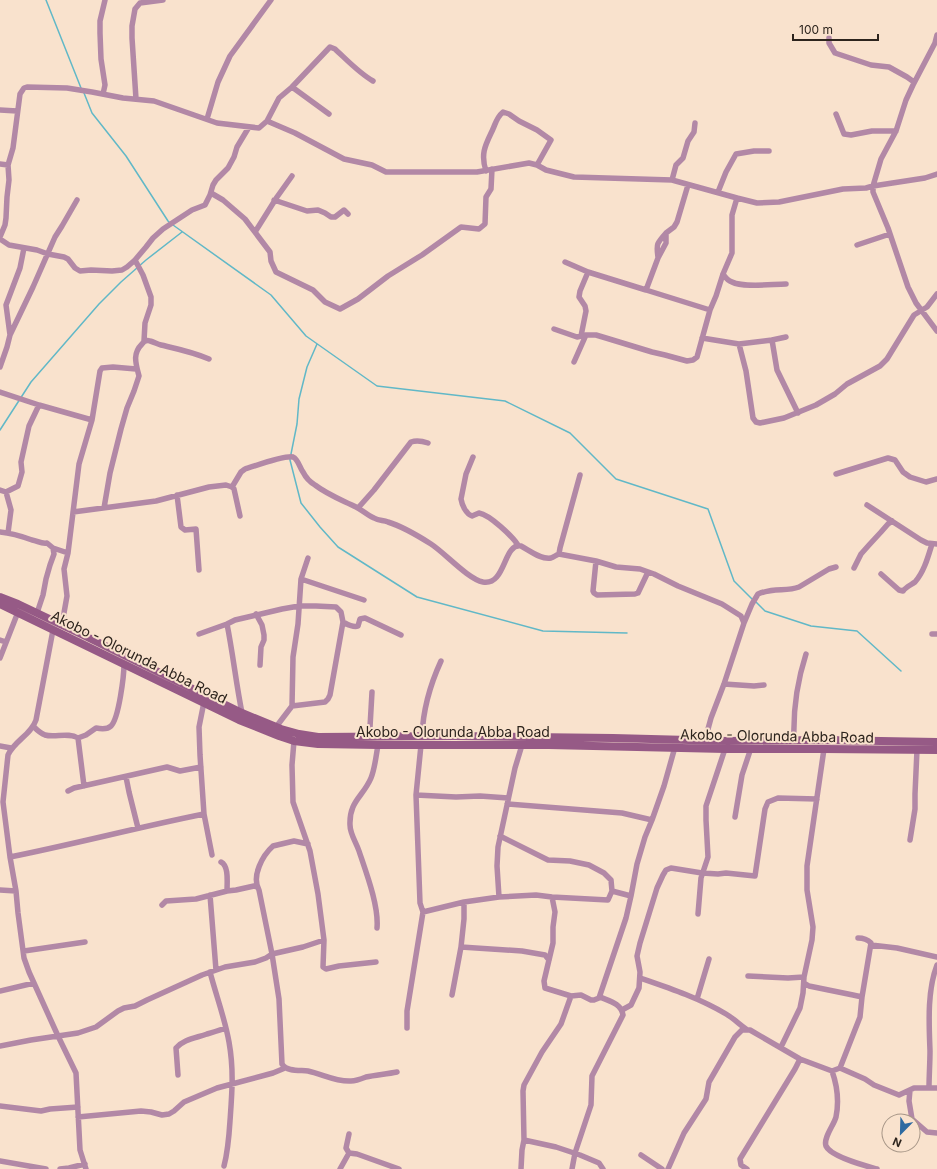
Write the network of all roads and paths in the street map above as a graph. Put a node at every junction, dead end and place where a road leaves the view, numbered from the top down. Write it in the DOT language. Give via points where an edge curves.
graph roads {
  1 [pos="105,0"];
  2 [pos="163,0"];
  3 [pos="271,0"];
  4 [pos="937,35"];
  5 [pos="829,38"];
  6 [pos="373,81"];
  7 [pos="914,82"];
  8 [pos="292,87"];
  9 [pos="103,94"];
  10 [pos="136,99"];
  11 [pos="0,110"];
  12 [pos="17,111"];
  13 [pos="329,114"];
  14 [pos="836,114"];
  15 [pos="207,119"];
  16 [pos="267,121"];
  17 [pos="695,123"];
  18 [pos="249,127"];
  19 [pos="896,131"];
  20 [pos="768,151"];
  21 [pos="0,164"];
  22 [pos="8,165"];
  23 [pos="537,165"];
  24 [pos="489,170"];
  25 [pos="937,174"];
  26 [pos="292,176"];
  27 [pos="672,180"];
  28 [pos="688,184"];
  29 [pos="873,186"];
  30 [pos="718,192"];
  31 [pos="211,193"];
  32 [pos="737,198"];
  33 [pos="77,200"];
  34 [pos="274,200"];
  35 [pos="348,214"];
  36 [pos="255,232"];
  37 [pos="890,234"];
  38 [pos="0,238"];
  39 [pos="856,246"];
  40 [pos="24,248"];
  41 [pos="48,254"];
  42 [pos="135,260"];
  43 [pos="564,262"];
  44 [pos="588,272"];
  45 [pos="723,274"];
  46 [pos="786,284"];
  47 [pos="646,290"];
  48 [pos="937,294"];
  49 [pos="710,310"];
  50 [pos="921,311"];
  51 [pos="554,329"];
  52 [pos="937,331"];
  53 [pos="10,335"];
  54 [pos="584,336"];
  55 [pos="786,337"];
  56 [pos="702,338"];
  57 [pos="772,340"];
  58 [pos="144,341"];
  59 [pos="739,344"];
  60 [pos="209,359"];
  61 [pos="574,362"];
  62 [pos="0,367"];
  63 [pos="136,369"];
  64 [pos="0,392"];
  65 [pos="39,405"];
  66 [pos="798,412"];
  67 [pos="92,420"];
  68 [pos="428,443"];
  69 [pos="473,456"];
  70 [pos="836,474"];
  71 [pos="580,475"];
  72 [pos="937,480"];
  73 [pos="232,487"];
  74 [pos="3,491"];
  75 [pos="177,495"];
  76 [pos="867,505"];
  77 [pos="104,508"];
  78 [pos="358,508"];
  79 [pos="73,512"];
  80 [pos="240,516"];
  81 [pos="892,521"];
  82 [pos="0,532"];
  83 [pos="8,533"];
  84 [pos="934,544"];
  85 [pos="518,545"];
  86 [pos="52,548"];
  87 [pos="68,553"];
  88 [pos="559,554"];
  89 [pos="308,558"];
  90 [pos="596,561"];
  91 [pos="836,567"];
  92 [pos="854,568"];
  93 [pos="199,570"];
  94 [pos="648,572"];
  95 [pos="881,574"];
  96 [pos="301,579"];
  97 [pos="0,597"];
  98 [pos="364,600"];
  99 [pos="0,604"];
  100 [pos="299,606"];
  101 [pos="18,612"];
  102 [pos="37,613"];
  103 [pos="256,614"];
  104 [pos="343,622"];
  105 [pos="744,623"];
  106 [pos="62,624"];
  107 [pos="227,624"];
  108 [pos="53,630"];
  109 [pos="199,634"];
  110 [pos="401,635"];
  111 [pos="0,640"];
  112 [pos="6,642"];
  113 [pos="806,654"];
  114 [pos="0,658"];
  115 [pos="441,661"];
  116 [pos="124,664"];
  117 [pos="260,665"];
  118 [pos="724,684"];
  119 [pos="764,685"];
  120 [pos="372,692"];
  121 [pos="204,702"];
  122 [pos="292,706"];
  123 [pos="242,713"];
  124 [pos="34,727"];
  125 [pos="276,727"];
  126 [pos="356,736"];
  127 [pos="371,736"];
  128 [pos="78,738"];
  129 [pos="705,740"];
  130 [pos="794,740"];
  131 [pos="864,740"];
  132 [pos="294,741"];
  133 [pos="421,741"];
  134 [pos="937,742"];
  135 [pos="356,745"];
  136 [pos="378,745"];
  137 [pos="522,745"];
  138 [pos="0,746"];
  139 [pos="675,747"];
  140 [pos="11,748"];
  141 [pos="751,748"];
  142 [pos="725,749"];
  143 [pos="824,749"];
  144 [pos="864,750"];
  145 [pos="917,750"];
  146 [pos="937,750"];
  147 [pos="201,767"];
  148 [pos="126,777"];
  149 [pos="84,786"];
  150 [pos="68,791"];
  151 [pos="416,795"];
  152 [pos="817,799"];
  153 [pos="508,801"];
  154 [pos="204,814"];
  155 [pos="735,817"];
  156 [pos="652,820"];
  157 [pos="138,828"];
  158 [pos="500,836"];
  159 [pos="910,840"];
  160 [pos="308,844"];
  161 [pos="212,856"];
  162 [pos="10,857"];
  163 [pos="220,862"];
  164 [pos="702,873"];
  165 [pos="257,887"];
  166 [pos="0,890"];
  167 [pos="16,891"];
  168 [pos="227,891"];
  169 [pos="612,891"];
  170 [pos="210,895"];
  171 [pos="631,896"];
  172 [pos="499,897"];
  173 [pos="552,898"];
  174 [pos="464,902"];
  175 [pos="162,905"];
  176 [pos="423,912"];
  177 [pos="698,914"];
  178 [pos="377,928"];
  179 [pos="858,938"];
  180 [pos="324,940"];
  181 [pos="85,942"];
  182 [pos="871,945"];
  183 [pos="462,947"];
  184 [pos="24,951"];
  185 [pos="272,954"];
  186 [pos="547,957"];
  187 [pos="937,957"];
  188 [pos="709,959"];
  189 [pos="376,962"];
  190 [pos="937,966"];
  191 [pos="213,971"];
  192 [pos="748,976"];
  193 [pos="640,978"];
  194 [pos="804,980"];
  195 [pos="34,983"];
  196 [pos="0,992"];
  197 [pos="452,995"];
  198 [pos="571,996"];
  199 [pos="600,997"];
  200 [pos="862,997"];
  201 [pos="697,999"];
  202 [pos="622,1010"];
  203 [pos="226,1028"];
  204 [pos="407,1028"];
  205 [pos="746,1029"];
  206 [pos="58,1036"];
  207 [pos="0,1046"];
  208 [pos="781,1047"];
  209 [pos="800,1059"];
  210 [pos="285,1068"];
  211 [pos="840,1068"];
  212 [pos="832,1071"];
  213 [pos="397,1072"];
  214 [pos="178,1075"];
  215 [pos="232,1084"];
  216 [pos="929,1088"];
  217 [pos="937,1088"];
  218 [pos="910,1090"];
  219 [pos="0,1106"];
  220 [pos="78,1107"];
  221 [pos="78,1117"];
  222 [pos="937,1133"];
  223 [pos="349,1134"];
  224 [pos="524,1140"];
  225 [pos="348,1153"];
  226 [pos="575,1154"];
  227 [pos="641,1155"];
  228 [pos="0,1161"];
  229 [pos="85,1166"];
  230 [pos="224,1166"];
  231 [pos="46,1169"];
  232 [pos="60,1169"];
  233 [pos="340,1169"];
  234 [pos="399,1169"];
  235 [pos="522,1169"];
  236 [pos="572,1169"];
  237 [pos="602,1169"];
  238 [pos="662,1169"];
  239 [pos="668,1169"];
  240 [pos="747,1169"];
  241 [pos="876,1169"];
  1 -- 9 [label="street" via="100,21 101,59 105,84"];
  2 -- 10 [label="street" via="140,3 135,9 132,38"];
  3 -- 15 [label="street" via="230,56 218,82"];
  4 -- 7 [label="street"];
  5 -- 7 [label="street" via="835,53 871,65 889,67"];
  6 -- 8 [label="street" via="330,47"];
  7 -- 19 [label="street"];
  8 -- 13 [label="street"];
  8 -- 16 [label="street" via="279,98"];
  9 -- 10 [label="street"];
  9 -- 12 [label="street" via="67,88 27,87 21,91"];
  10 -- 15 [label="street" via="154,101"];
  11 -- 12 [label="street"];
  12 -- 22 [label="street" via="13,148"];
  14 -- 19 [label="street" via="844,134"];
  15 -- 18 [label="street"];
  16 -- 18 [label="street" via="259,128"];
  16 -- 24 [label="street" via="344,159 372,165 386,172"];
  17 -- 27 [label="street" via="694,132 688,141 683,158 676,165"];
  18 -- 31 [label="street" via="228,168 216,180"];
  19 -- 29 [label="street" via="881,159"];
  20 -- 30 [label="street" via="736,154"];
  21 -- 22 [label="street"];
  22 -- 38 [label="street" via="6,218"];
  23 -- 24 [label="street" via="529,162"];
  23 -- 24 [label="street" via="551,140 503,112 498,116 485,145 483,162"];
  23 -- 27 [label="street" via="574,177"];
  24 -- 36 [label="street" via="491,189 486,197 485,224 479,229 461,227 340,309 325,302 313,290 276,272 270,252"];
  25 -- 29 [label="street"];
  26 -- 34 [label="street"];
  27 -- 28 [label="street"];
  28 -- 30 [label="street"];
  28 -- 47 [label="street" via="677,222 666,233 666,243"];
  29 -- 32 [label="street" via="779,202 757,203"];
  29 -- 37 [label="street" via="873,192"];
  30 -- 32 [label="street"];
  31 -- 36 [label="street" via="245,219"];
  31 -- 42 [label="street" via="205,205 192,210 163,229"];
  32 -- 45 [label="street" via="732,215 732,253"];
  33 -- 41 [label="street"];
  34 -- 35 [label="street" via="307,211 318,210 332,217 344,210"];
  34 -- 36 [label="street"];
  37 -- 39 [label="street"];
  37 -- 50 [label="street" via="908,287"];
  38 -- 40 [label="street" via="9,245"];
  40 -- 41 [label="street"];
  40 -- 53 [label="street" via="20,268 6,305"];
  41 -- 42 [label="street" via="68,259 80,271 122,270"];
  41 -- 53 [label="street"];
  42 -- 58 [label="street" via="151,297"];
  43 -- 44 [label="street"];
  44 -- 47 [label="street"];
  44 -- 54 [label="street" via="580,291 586,311"];
  45 -- 46 [label="street" via="737,284"];
  45 -- 49 [label="street"];
  47 -- 49 [label="street"];
  48 -- 50 [label="street"];
  49 -- 56 [label="street"];
  50 -- 52 [label="street"];
  50 -- 66 [label="street" via="914,315 880,366 847,384 826,400"];
  51 -- 54 [label="street" via="578,337"];
  53 -- 62 [label="street"];
  54 -- 56 [label="street" via="596,335 687,361 697,357"];
  54 -- 61 [label="street"];
  55 -- 57 [label="street"];
  56 -- 59 [label="street"];
  57 -- 59 [label="street"];
  57 -- 66 [label="street" via="777,370"];
  58 -- 60 [label="street" via="178,348"];
  58 -- 63 [label="street" via="137,351"];
  59 -- 66 [label="street" via="753,418 756,422 784,418"];
  63 -- 67 [label="street" via="102,368"];
  63 -- 77 [label="street" via="139,376 121,429"];
  64 -- 65 [label="street"];
  65 -- 67 [label="street"];
  65 -- 74 [label="street" via="29,426 20,462 22,472 18,486"];
  67 -- 79 [label="street" via="79,464"];
  68 -- 78 [label="street" via="412,442"];
  69 -- 85 [label="street" via="461,499 468,514 485,515 504,529"];
  70 -- 72 [label="street" via="888,458 895,460 910,477 926,482"];
  71 -- 88 [label="street"];
  73 -- 75 [label="street" via="209,487"];
  73 -- 78 [label="street" via="246,468 290,457 296,460 307,479 315,486"];
  73 -- 80 [label="street"];
  74 -- 83 [label="street" via="11,510"];
  75 -- 77 [label="street" via="156,501"];
  75 -- 93 [label="street" via="181,527 185,530 196,529"];
  76 -- 81 [label="street"];
  77 -- 79 [label="street"];
  78 -- 85 [label="street" via="374,518 389,522 422,539 461,569 484,582 498,577 512,548"];
  79 -- 87 [label="street"];
  81 -- 84 [label="street" via="921,540"];
  81 -- 92 [label="street" via="868,544"];
  82 -- 83 [label="street"];
  83 -- 86 [label="street" via="42,544 47,543"];
  84 -- 95 [label="street" via="915,582 903,591"];
  85 -- 88 [label="street" via="548,558"];
  86 -- 87 [label="street"];
  86 -- 102 [label="street" via="54,554"];
  87 -- 106 [label="street" via="64,569 68,596"];
  88 -- 90 [label="street"];
  89 -- 96 [label="street"];
  90 -- 94 [label="street"];
  90 -- 94 [label="street" via="593,591 597,595 638,593"];
  91 -- 105 [label="street" via="800,588 775,589 758,594"];
  94 -- 105 [label="street" via="722,604 741,616"];
  96 -- 98 [label="street"];
  96 -- 100 [label="street"];
  97 -- 102 [label="main road, Akobo - Olorunda Abba Road"];
  99 -- 101 [label="main road, Akobo - Olorunda Abba Road"];
  100 -- 103 [label="street"];
  100 -- 104 [label="street" via="336,607 341,612"];
  100 -- 122 [label="street" via="293,657"];
  101 -- 108 [label="main road, Akobo - Olorunda Abba Road"];
  101 -- 112 [label="street"];
  102 -- 106 [label="main road, Akobo - Olorunda Abba Road"];
  103 -- 107 [label="street"];
  103 -- 117 [label="street" via="264,635"];
  104 -- 110 [label="street" via="355,627 360,619 365,618"];
  104 -- 122 [label="street" via="328,699 325,702"];
  105 -- 118 [label="street"];
  106 -- 123 [label="main road, Akobo - Olorunda Abba Road"];
  107 -- 109 [label="street"];
  107 -- 123 [label="street"];
  108 -- 116 [label="main road, Akobo - Olorunda Abba Road"];
  108 -- 124 [label="street"];
  111 -- 112 [label="street"];
  112 -- 114 [label="street"];
  113 -- 130 [label="street" via="800,674 793,722"];
  115 -- 133 [label="street" via="425,706"];
  116 -- 121 [label="main road, Akobo - Olorunda Abba Road"];
  116 -- 128 [label="street" via="114,723 106,729 96,728 86,736"];
  118 -- 119 [label="street"];
  118 -- 129 [label="street"];
  120 -- 127 [label="street"];
  121 -- 132 [label="main road, Akobo - Olorunda Abba Road" via="239,720"];
  121 -- 147 [label="street" via="199,727"];
  122 -- 125 [label="street"];
  123 -- 125 [label="main road, Akobo - Olorunda Abba Road"];
  124 -- 128 [label="street" via="46,735 68,735"];
  124 -- 140 [label="street"];
  125 -- 126 [label="main road, Akobo - Olorunda Abba Road" via="318,737"];
  126 -- 127 [label="main road, Akobo - Olorunda Abba Road"];
  126 -- 135 [label="main road"];
  127 -- 133 [label="main road, Akobo - Olorunda Abba Road"];
  128 -- 149 [label="street"];
  129 -- 130 [label="main road, Akobo - Olorunda Abba Road"];
  129 -- 133 [label="main road, Akobo - Olorunda Abba Road" via="613,738"];
  130 -- 131 [label="main road, Akobo - Olorunda Abba Road"];
  131 -- 134 [label="main road, Akobo - Olorunda Abba Road"];
  131 -- 144 [label="main road"];
  132 -- 135 [label="main road, Akobo - Olorunda Abba Road"];
  132 -- 160 [label="street" via="293,802"];
  133 -- 136 [label="main road, Akobo - Olorunda Abba Road"];
  133 -- 137 [label="main road, Akobo - Olorunda Abba Road"];
  133 -- 151 [label="street"];
  135 -- 136 [label="main road, Akobo - Olorunda Abba Road"];
  136 -- 178 [label="street" via="373,773 353,805 350,824 370,882 378,919"];
  137 -- 139 [label="main road, Akobo - Olorunda Abba Road"];
  137 -- 153 [label="street"];
  138 -- 140 [label="street"];
  139 -- 142 [label="main road, Akobo - Olorunda Abba Road"];
  139 -- 156 [label="street"];
  140 -- 162 [label="street" via="3,802"];
  141 -- 142 [label="main road, Akobo - Olorunda Abba Road"];
  141 -- 143 [label="main road, Akobo - Olorunda Abba Road"];
  141 -- 155 [label="street" via="742,775"];
  142 -- 164 [label="street" via="706,806 708,857"];
  143 -- 144 [label="main road, Akobo - Olorunda Abba Road"];
  143 -- 152 [label="street"];
  144 -- 145 [label="main road, Akobo - Olorunda Abba Road"];
  145 -- 146 [label="main road, Akobo - Olorunda Abba Road"];
  145 -- 159 [label="street" via="915,809"];
  147 -- 148 [label="street" via="180,771 167,767"];
  147 -- 154 [label="street"];
  148 -- 149 [label="street"];
  148 -- 157 [label="street"];
  149 -- 150 [label="street"];
  151 -- 153 [label="street" via="456,798 480,796"];
  151 -- 176 [label="street" via="420,903"];
  152 -- 164 [label="street" via="778,798 768,802 755,876"];
  152 -- 194 [label="street" via="807,866 807,890 813,927"];
  153 -- 156 [label="street" via="622,813"];
  153 -- 158 [label="street"];
  154 -- 157 [label="street"];
  154 -- 161 [label="street"];
  156 -- 171 [label="street" via="637,864"];
  157 -- 162 [label="street"];
  158 -- 169 [label="street" via="548,860 588,865 604,873 611,880"];
  158 -- 172 [label="street" via="497,866"];
  160 -- 165 [label="street" via="294,841 273,846 260,864"];
  160 -- 180 [label="street"];
  162 -- 167 [label="street"];
  163 -- 168 [label="street" via="226,868"];
  164 -- 177 [label="street"];
  164 -- 193 [label="street" via="670,868 663,875 637,956"];
  165 -- 168 [label="street"];
  165 -- 185 [label="street"];
  166 -- 167 [label="street"];
  167 -- 184 [label="street"];
  168 -- 170 [label="street"];
  169 -- 171 [label="street"];
  169 -- 173 [label="street" via="608,900"];
  170 -- 175 [label="street" via="196,899 166,901"];
  170 -- 191 [label="street"];
  171 -- 199 [label="street"];
  172 -- 173 [label="street" via="536,895"];
  172 -- 174 [label="street"];
  173 -- 186 [label="street" via="555,912 553,943"];
  174 -- 176 [label="street"];
  174 -- 183 [label="street"];
  176 -- 204 [label="street" via="407,1011"];
  179 -- 182 [label="street" via="869,941"];
  180 -- 185 [label="street"];
  180 -- 189 [label="street" via="323,967 326,969"];
  181 -- 184 [label="street"];
  182 -- 187 [label="street"];
  182 -- 200 [label="street"];
  183 -- 186 [label="street" via="522,951"];
  183 -- 197 [label="street"];
  184 -- 195 [label="street" via="24,958"];
  185 -- 191 [label="street" via="255,962 225,966"];
  185 -- 210 [label="street" via="279,998 282,1064"];
  186 -- 198 [label="street" via="545,988"];
  188 -- 201 [label="street"];
  190 -- 216 [label="street" via="929,1008"];
  191 -- 203 [label="street" via="215,994"];
  191 -- 206 [label="street" via="135,1006 124,1008 96,1027"];
  192 -- 194 [label="street"];
  193 -- 201 [label="street"];
  193 -- 202 [label="street" via="639,988 631,1005"];
  194 -- 200 [label="street" via="809,986"];
  194 -- 208 [label="street" via="800,1008"];
  195 -- 196 [label="street"];
  195 -- 206 [label="street"];
  198 -- 199 [label="street" via="594,1000"];
  198 -- 224 [label="street" via="561,1024 524,1085"];
  199 -- 202 [label="street" via="618,1004"];
  200 -- 211 [label="street" via="860,1017"];
  201 -- 205 [label="street" via="727,1015"];
  202 -- 226 [label="street" via="623,1015 592,1076 591,1105"];
  203 -- 214 [label="street" via="190,1038 179,1044 176,1048"];
  203 -- 215 [label="street" via="233,1072"];
  205 -- 208 [label="street"];
  205 -- 239 [label="street" via="735,1037 709,1082 706,1099 684,1133"];
  206 -- 207 [label="street"];
  206 -- 220 [label="street" via="76,1072"];
  208 -- 209 [label="street"];
  209 -- 212 [label="street"];
  209 -- 240 [label="street" via="740,1159 741,1165"];
  210 -- 213 [label="street" via="352,1082"];
  210 -- 215 [label="street" via="273,1074"];
  211 -- 212 [label="street"];
  211 -- 218 [label="street" via="899,1095"];
  212 -- 241 [label="street" via="837,1098 836,1115 826,1140 826,1147 832,1153"];
  215 -- 221 [label="street" via="184,1102 169,1114 141,1111"];
  215 -- 230 [label="street" via="228,1152"];
  216 -- 217 [label="street"];
  216 -- 218 [label="street"];
  218 -- 222 [label="street" via="912,1119 927,1132"];
  219 -- 220 [label="street" via="40,1111"];
  220 -- 221 [label="street"];
  221 -- 229 [label="street" via="80,1150"];
  223 -- 225 [label="street" via="346,1148"];
  224 -- 226 [label="street"];
  224 -- 235 [label="street"];
  225 -- 233 [label="street"];
  225 -- 234 [label="street"];
  226 -- 236 [label="street"];
  226 -- 237 [label="street" via="599,1163"];
  227 -- 238 [label="street"];
  228 -- 231 [label="street"];
  229 -- 232 [label="street"];
}
